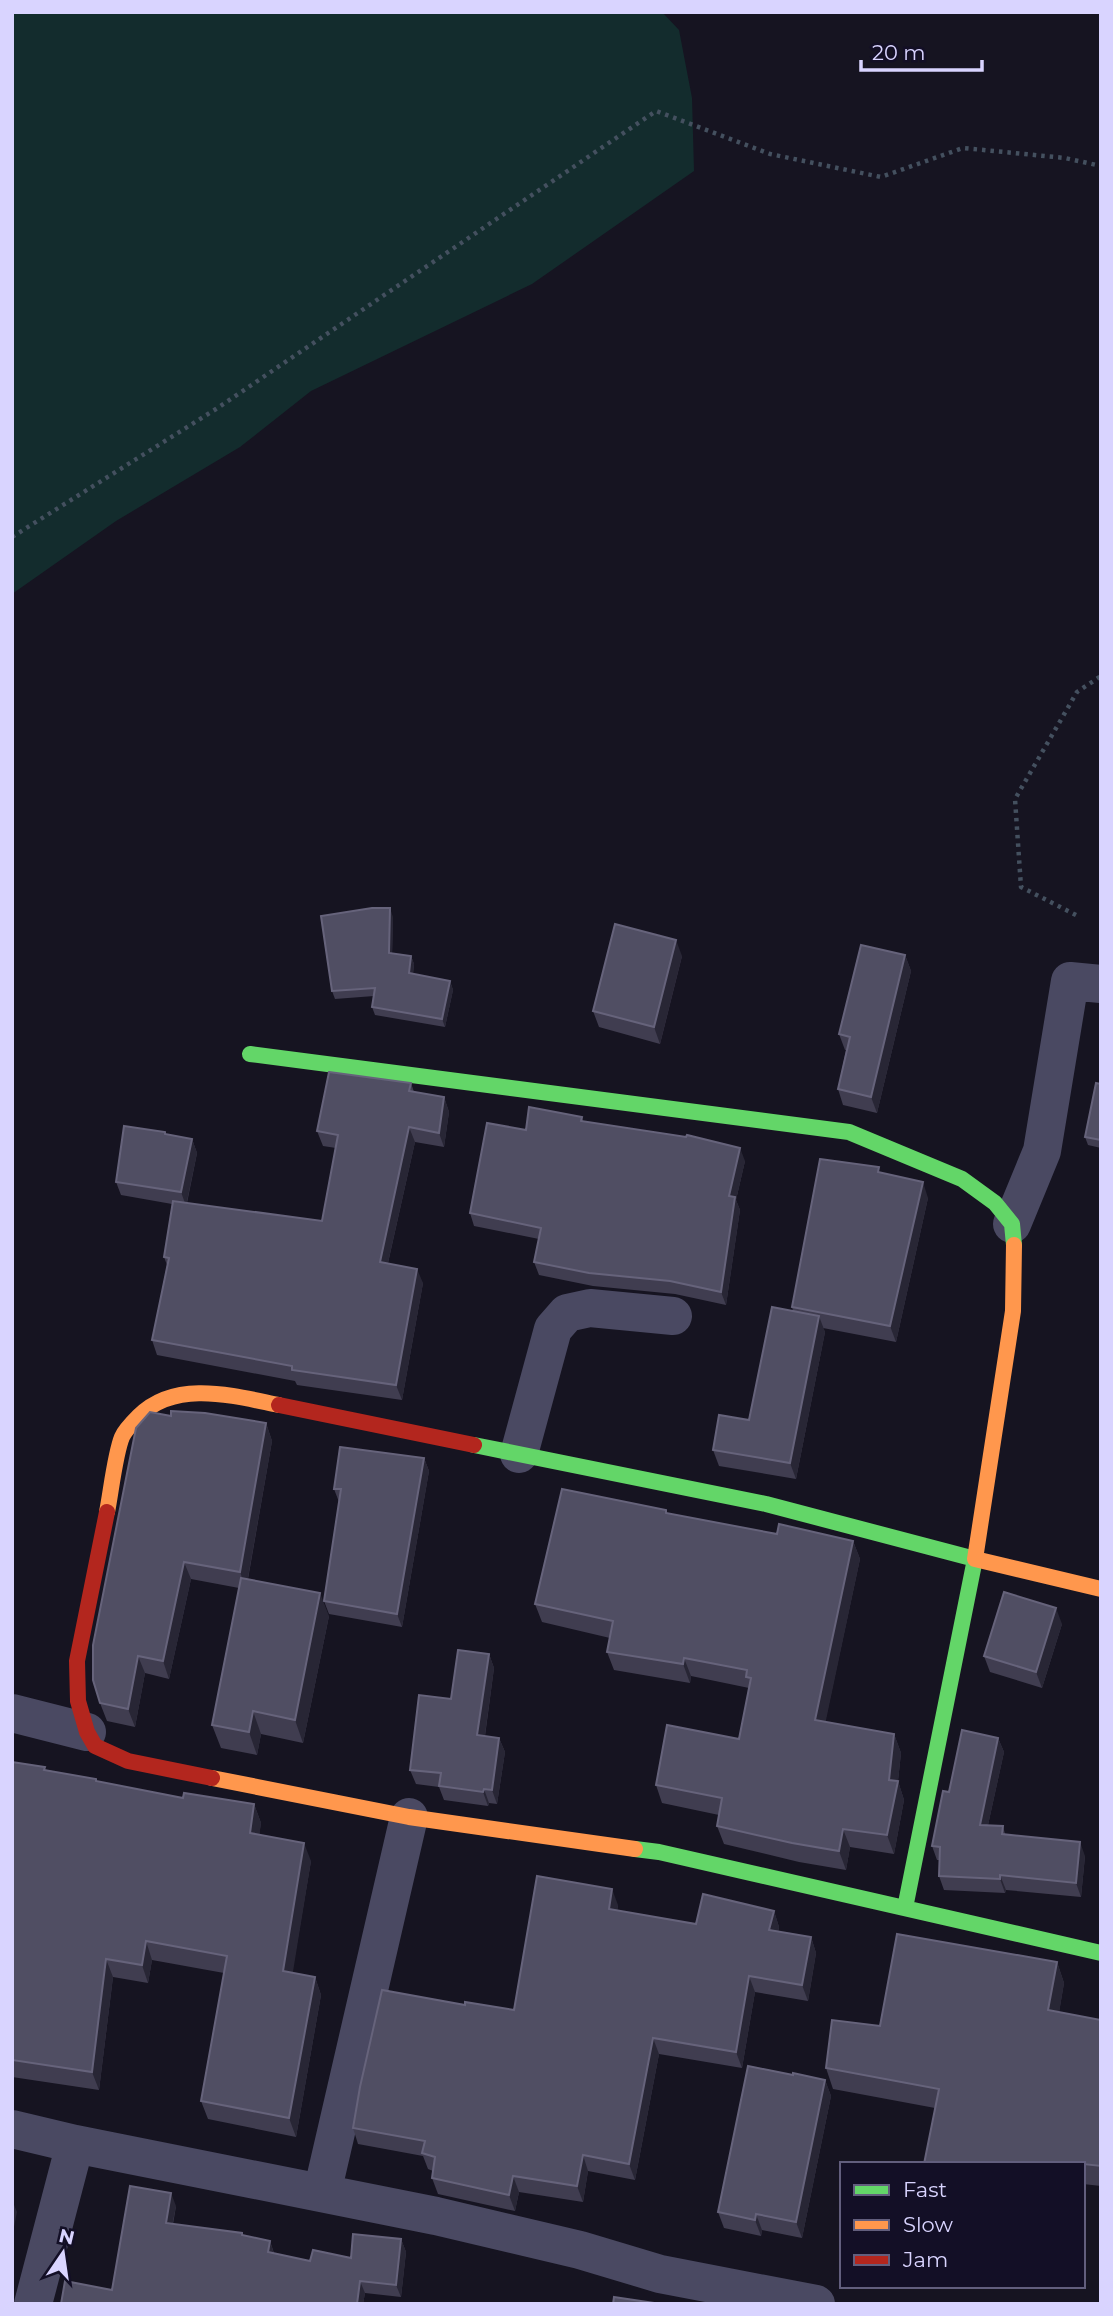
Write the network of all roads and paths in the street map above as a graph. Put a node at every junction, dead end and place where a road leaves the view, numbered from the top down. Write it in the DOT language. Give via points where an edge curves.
graph roads {
  1 [pos="1101,166"];
  2 [pos="12,537"];
  3 [pos="1101,676"];
  4 [pos="1076,915"];
  5 [pos="1101,985"];
  6 [pos="250,1054"];
  7 [pos="1012,1224"];
  8 [pos="673,1316"];
  9 [pos="519,1454"];
  10 [pos="975,1559"];
  11 [pos="1101,1590"];
  12 [pos="12,1713"];
  13 [pos="87,1732"];
  14 [pos="409,1817"];
  15 [pos="905,1908"];
  16 [pos="1101,1953"];
  17 [pos="12,2129"];
  18 [pos="75,2144"];
  19 [pos="322,2193"];
  20 [pos="33,2304"];
  21 [pos="816,2304"];
  1 -- 2 [label="path" via="964,148 881,177 770,154 656,111 216,409"];
  3 -- 4 [label="path" via="1077,692 1015,799 1021,887"];
  5 -- 7 [label="street" via="1070,981 1042,1151"];
  6 -- 7 [label="street" via="849,1132 961,1179 995,1203"];
  7 -- 10 [label="street" via="1013,1311"];
  8 -- 9 [label="street" via="590,1308 567,1313 553,1329"];
  9 -- 10 [label="street" via="766,1504"];
  9 -- 13 [label="street" via="223,1394 161,1398 139,1413 122,1436 77,1661 78,1701"];
  10 -- 11 [label="street"];
  10 -- 15 [label="street"];
  12 -- 13 [label="street"];
  13 -- 14 [label="street" via="95,1746 128,1760"];
  14 -- 15 [label="street" via="659,1852"];
  14 -- 19 [label="street"];
  15 -- 16 [label="street"];
  17 -- 18 [label="street"];
  18 -- 19 [label="street"];
  18 -- 20 [label="street"];
  19 -- 21 [label="street" via="580,2250 660,2274"];
}
